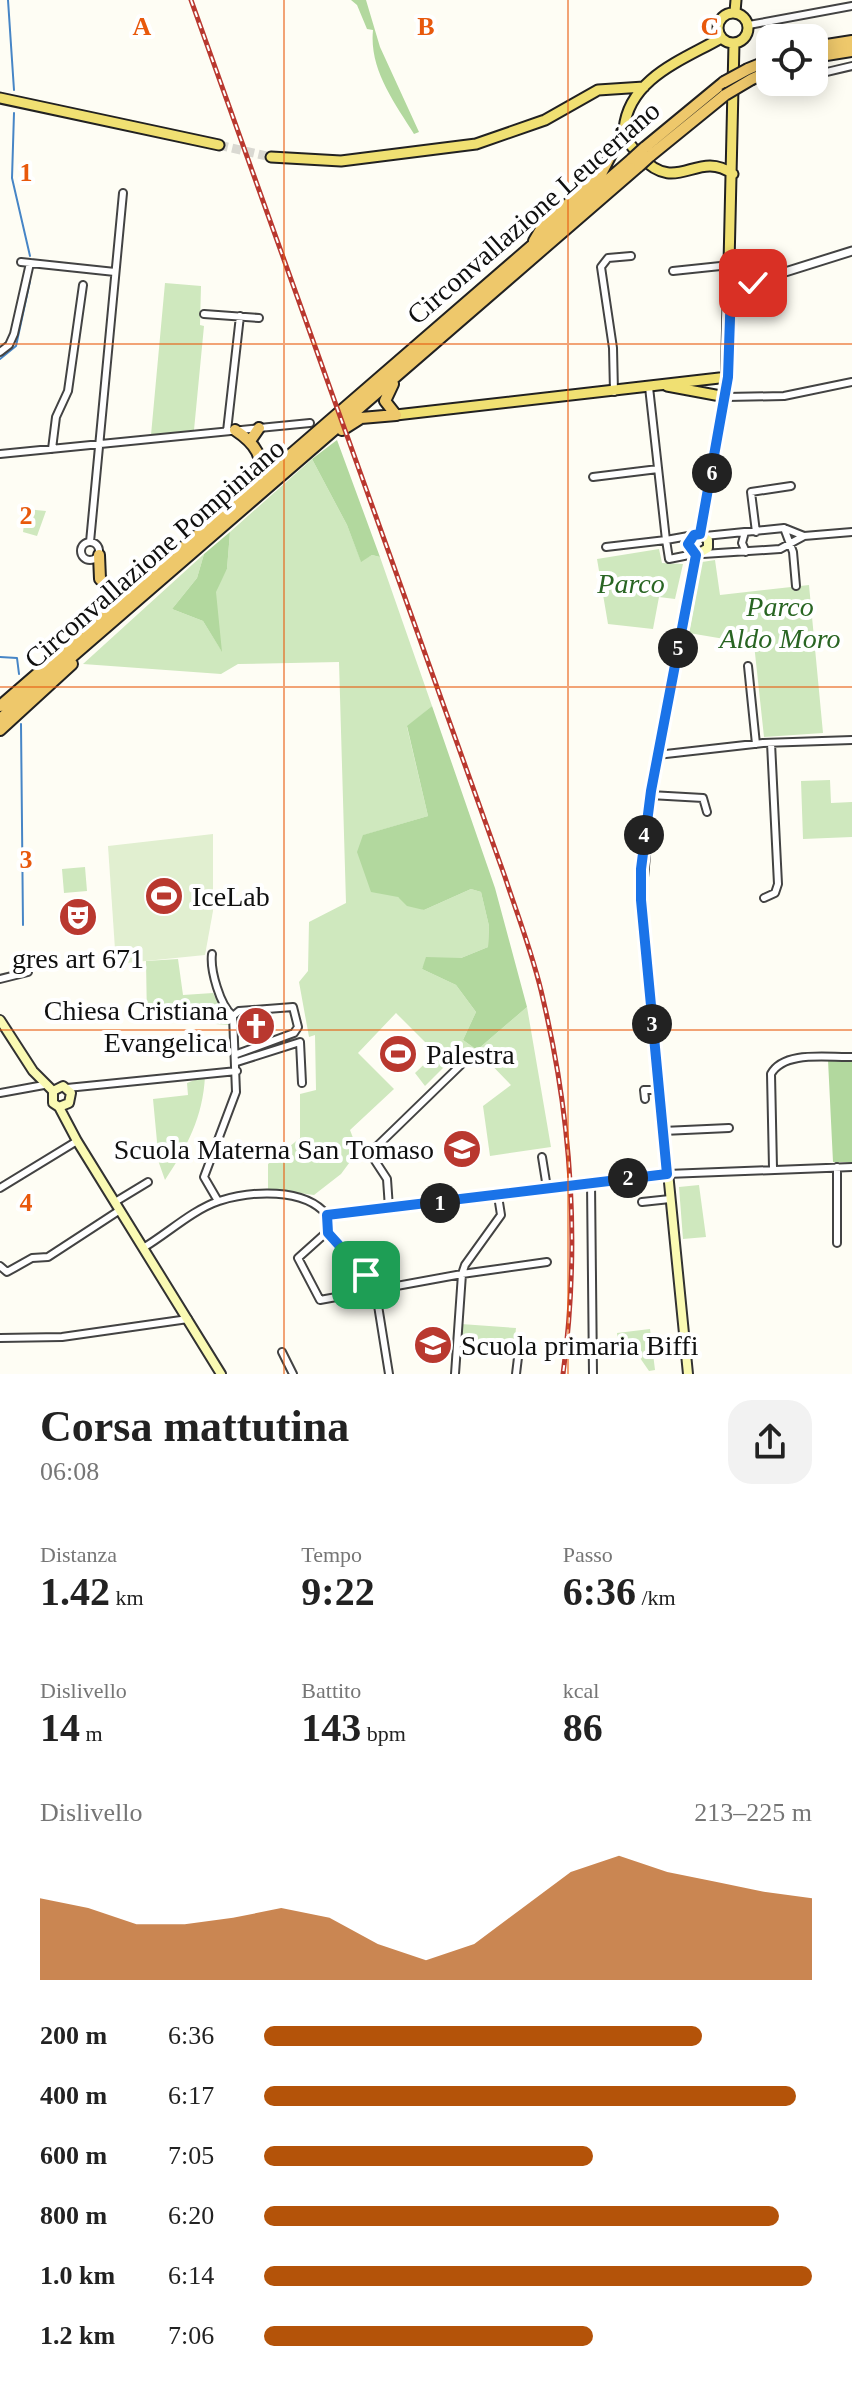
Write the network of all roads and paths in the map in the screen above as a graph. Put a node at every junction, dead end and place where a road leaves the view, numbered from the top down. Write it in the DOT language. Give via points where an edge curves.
graph roads {
  1 [pos="736,0"];
  2 [pos="852,6"];
  3 [pos="735,12"];
  4 [pos="749,25"];
  5 [pos="721,38"];
  6 [pos="852,41"];
  7 [pos="734,43"];
  8 [pos="828,45"];
  9 [pos="852,51"];
  10 [pos="828,55"];
  11 [pos="852,66"];
  12 [pos="756,70"];
  13 [pos="828,72"];
  14 [pos="756,73"];
  15 [pos="750,74"];
  16 [pos="644,87"];
  17 [pos="613,89"];
  18 [pos="0,98"];
  19 [pos="627,114"];
  20 [pos="624,129"];
  21 [pos="219,145"];
  22 [pos="647,152"];
  23 [pos="271,157"];
  24 [pos="636,162"];
  25 [pos="733,174"];
  26 [pos="123,193"];
  27 [pos="528,249"];
  28 [pos="852,251"];
  29 [pos="631,256"];
  30 [pos="21,262"];
  31 [pos="30,263"];
  32 [pos="730,265"];
  33 [pos="673,271"];
  34 [pos="115,272"];
  35 [pos="83,285"];
  36 [pos="731,289"];
  37 [pos="204,314"];
  38 [pos="240,316"];
  39 [pos="259,318"];
  40 [pos="0,352"];
  41 [pos="418,357"];
  42 [pos="728,377"];
  43 [pos="852,382"];
  44 [pos="667,386"];
  45 [pos="649,387"];
  46 [pos="614,392"];
  47 [pos="726,397"];
  48 [pos="396,415"];
  49 [pos="338,418"];
  50 [pos="310,423"];
  51 [pos="259,428"];
  52 [pos="231,431"];
  53 [pos="250,441"];
  54 [pos="98,444"];
  55 [pos="52,449"];
  56 [pos="0,454"];
  57 [pos="658,469"];
  58 [pos="593,477"];
  59 [pos="791,486"];
  60 [pos="267,487"];
  61 [pos="784,528"];
  62 [pos="745,532"];
  63 [pos="756,532"];
  64 [pos="852,532"];
  65 [pos="700,535"];
  66 [pos="804,536"];
  67 [pos="666,540"];
  68 [pos="90,542"];
  69 [pos="186,545"];
  70 [pos="791,545"];
  71 [pos="606,547"];
  72 [pos="746,552"];
  73 [pos="698,554"];
  74 [pos="99,555"];
  75 [pos="796,586"];
  76 [pos="105,615"];
  77 [pos="93,639"];
  78 [pos="748,666"];
  79 [pos="0,697"];
  80 [pos="0,706"];
  81 [pos="0,719"];
  82 [pos="0,730"];
  83 [pos="852,740"];
  84 [pos="771,743"];
  85 [pos="756,744"];
  86 [pos="657,755"];
  87 [pos="653,795"];
  88 [pos="707,812"];
  89 [pos="764,898"];
  90 [pos="212,954"];
  91 [pos="28,972"];
  92 [pos="0,979"];
  93 [pos="233,1016"];
  94 [pos="0,1020"];
  95 [pos="472,1054"];
  96 [pos="852,1057"];
  97 [pos="237,1058"];
  98 [pos="237,1071"];
  99 [pos="643,1079"];
  100 [pos="302,1083"];
  101 [pos="48,1088"];
  102 [pos="67,1088"];
  103 [pos="644,1090"];
  104 [pos="659,1090"];
  105 [pos="0,1093"];
  106 [pos="645,1099"];
  107 [pos="59,1107"];
  108 [pos="729,1128"];
  109 [pos="663,1131"];
  110 [pos="77,1141"];
  111 [pos="542,1157"];
  112 [pos="837,1167"];
  113 [pos="852,1167"];
  114 [pos="773,1168"];
  115 [pos="667,1174"];
  116 [pos="148,1182"];
  117 [pos="591,1183"];
  118 [pos="1,1185"];
  119 [pos="547,1188"];
  120 [pos="498,1196"];
  121 [pos="670,1199"];
  122 [pos="218,1201"];
  123 [pos="642,1202"];
  124 [pos="118,1206"];
  125 [pos="389,1208"];
  126 [pos="327,1215"];
  127 [pos="327,1232"];
  128 [pos="837,1243"];
  129 [pos="143,1248"];
  130 [pos="547,1262"];
  131 [pos="0,1266"];
  132 [pos="462,1274"];
  133 [pos="373,1289"];
  134 [pos="188,1319"];
  135 [pos="0,1338"];
  136 [pos="519,1349"];
  137 [pos="282,1352"];
  138 [pos="686,1371"];
  139 [pos="221,1374"];
  140 [pos="293,1374"];
  141 [pos="389,1374"];
  142 [pos="455,1374"];
  143 [pos="516,1374"];
  144 [pos="593,1374"];
  1 -- 3 [label="main road"];
  2 -- 4 [label="street"];
  3 -- 4 [label="main road"];
  3 -- 5 [label="main road" via="720,21"];
  4 -- 7 [label="main road" via="746,37"];
  5 -- 7 [label="main road"];
  5 -- 16 [label="main road" via="662,69"];
  6 -- 8 [label="highway"];
  7 -- 25 [label="main road"];
  9 -- 10 [label="highway"];
  11 -- 13 [label="street"];
  12 -- 15 [label="highway, Circonvallazione Leuceriano"];
  14 -- 15 [label="highway, Circonvallazione Leuceriano"];
  15 -- 22 [label="highway, Circonvallazione Leuceriano, bridge"];
  15 -- 22 [label="highway, Circonvallazione Leuceriano, bridge" via="724,82"];
  16 -- 17 [label="main road"];
  16 -- 19 [label="main road"];
  17 -- 19 [label="main road"];
  17 -- 23 [label="main road" via="598,90 545,120 476,144 375,159"];
  18 -- 21 [label="main road"];
  19 -- 20 [label="main road"];
  20 -- 25 [label="main road" via="631,146 660,173 714,165"];
  20 -- 27 [label="highway" via="602,172 541,229"];
  22 -- 24 [label="highway, Circonvallazione Leuceriano, bridge"];
  24 -- 27 [label="highway, Circonvallazione Leuceriano"];
  24 -- 41 [label="highway, Circonvallazione Leuceriano"];
  25 -- 32 [label="main road"];
  26 -- 34 [label="street"];
  27 -- 49 [label="highway, Circonvallazione Leuceriano"];
  28 -- 36 [label="street"];
  29 -- 46 [label="street" via="608,258 601,267"];
  30 -- 31 [label="street"];
  31 -- 34 [label="street"];
  31 -- 40 [label="street" via="14,334"];
  32 -- 33 [label="street"];
  32 -- 36 [label="main road"];
  34 -- 54 [label="street"];
  35 -- 55 [label="street" via="68,391 56,417"];
  36 -- 42 [label="main road"];
  37 -- 38 [label="street"];
  38 -- 39 [label="street"];
  38 -- 52 [label="street"];
  41 -- 48 [label="highway" via="414,368 386,393 387,407"];
  41 -- 49 [label="highway, Circonvallazione Leuceriano"];
  42 -- 44 [label="main road"];
  42 -- 47 [label="main road"];
  43 -- 47 [label="street" via="784,396"];
  44 -- 45 [label="main road"];
  44 -- 47 [label="main road"];
  45 -- 46 [label="main road"];
  45 -- 57 [label="street"];
  46 -- 48 [label="main road"];
  47 -- 65 [label="main road"];
  48 -- 60 [label="highway" via="349,424 286,478"];
  49 -- 60 [label="highway, Circonvallazione Pompiniano"];
  49 -- 69 [label="highway, Circonvallazione Pompiniano"];
  50 -- 51 [label="street"];
  51 -- 52 [label="street"];
  51 -- 53 [label="highway"];
  52 -- 53 [label="highway"];
  52 -- 54 [label="street"];
  53 -- 69 [label="highway" via="259,456 258,473 210,515"];
  54 -- 55 [label="street"];
  54 -- 68 [label="street"];
  55 -- 56 [label="street"];
  57 -- 58 [label="street"];
  57 -- 67 [label="street"];
  59 -- 63 [label="street" via="751,492"];
  60 -- 77 [label="highway, Circonvallazione Pompiniano"];
  61 -- 63 [label="street"];
  61 -- 66 [label="street"];
  61 -- 70 [label="street"];
  62 -- 63 [label="street"];
  62 -- 65 [label="street"];
  62 -- 72 [label="street"];
  64 -- 66 [label="street"];
  65 -- 67 [label="street"];
  65 -- 73 [label="main road" via="709,544"];
  65 -- 73 [label="main road" via="688,544"];
  66 -- 70 [label="street"];
  67 -- 71 [label="street"];
  67 -- 73 [label="street" via="669,559"];
  68 -- 74 [label="street"];
  68 -- 74 [label="street" via="82,546 82,556 92,560"];
  69 -- 74 [label="highway" via="119,589 100,579"];
  69 -- 76 [label="highway, Circonvallazione Pompiniano"];
  70 -- 72 [label="street"];
  70 -- 75 [label="street"];
  72 -- 73 [label="street"];
  73 -- 86 [label="main road"];
  76 -- 79 [label="highway"];
  76 -- 80 [label="highway, Circonvallazione Pompiniano"];
  77 -- 81 [label="highway, Circonvallazione Pompiniano"];
  77 -- 82 [label="highway" via="61,677"];
  78 -- 85 [label="street"];
  83 -- 84 [label="street"];
  84 -- 85 [label="street"];
  84 -- 89 [label="street" via="778,884 775,893"];
  85 -- 86 [label="street"];
  86 -- 87 [label="main road"];
  87 -- 88 [label="street" via="703,798"];
  87 -- 104 [label="main road" via="644,834 641,900"];
  90 -- 93 [label="street" via="212,971"];
  91 -- 92 [label="street"];
  93 -- 97 [label="street"];
  93 -- 97 [label="street" via="239,1011 293,1007 298,1027"];
  94 -- 101 [label="main road"];
  95 -- 125 [label="street" via="370,1153 387,1179"];
  96 -- 114 [label="street" via="795,1058 774,1067"];
  97 -- 98 [label="street"];
  97 -- 100 [label="street" via="300,1042"];
  98 -- 102 [label="street"];
  98 -- 122 [label="street" via="232,1107 205,1175"];
  99 -- 103 [label="street"];
  101 -- 102 [label="main road"];
  101 -- 105 [label="street"];
  101 -- 107 [label="main road"];
  102 -- 107 [label="main road" via="71,1100"];
  103 -- 104 [label="street"];
  103 -- 106 [label="street"];
  104 -- 109 [label="main road"];
  107 -- 110 [label="main road"];
  108 -- 109 [label="street"];
  109 -- 115 [label="main road"];
  110 -- 118 [label="street"];
  110 -- 124 [label="main road"];
  111 -- 119 [label="street"];
  112 -- 113 [label="street"];
  112 -- 114 [label="street"];
  112 -- 128 [label="street"];
  114 -- 115 [label="street"];
  115 -- 117 [label="street"];
  115 -- 121 [label="main road"];
  116 -- 124 [label="street"];
  117 -- 119 [label="street"];
  117 -- 144 [label="street"];
  119 -- 120 [label="street"];
  120 -- 125 [label="street"];
  120 -- 132 [label="street" via="501,1215"];
  121 -- 123 [label="street"];
  121 -- 138 [label="main road"];
  122 -- 126 [label="street" via="285,1194 310,1201"];
  122 -- 129 [label="street"];
  124 -- 129 [label="main road"];
  124 -- 131 [label="street" via="48,1257 32,1258 7,1272"];
  125 -- 126 [label="street"];
  126 -- 127 [label="street"];
  127 -- 133 [label="street"];
  127 -- 133 [label="street" via="298,1258 320,1300"];
  129 -- 134 [label="main road"];
  130 -- 132 [label="street"];
  132 -- 133 [label="street"];
  132 -- 142 [label="street"];
  133 -- 141 [label="street"];
  134 -- 135 [label="street" via="62,1337"];
  134 -- 139 [label="main road"];
  136 -- 143 [label="street"];
  137 -- 140 [label="street"];
}
